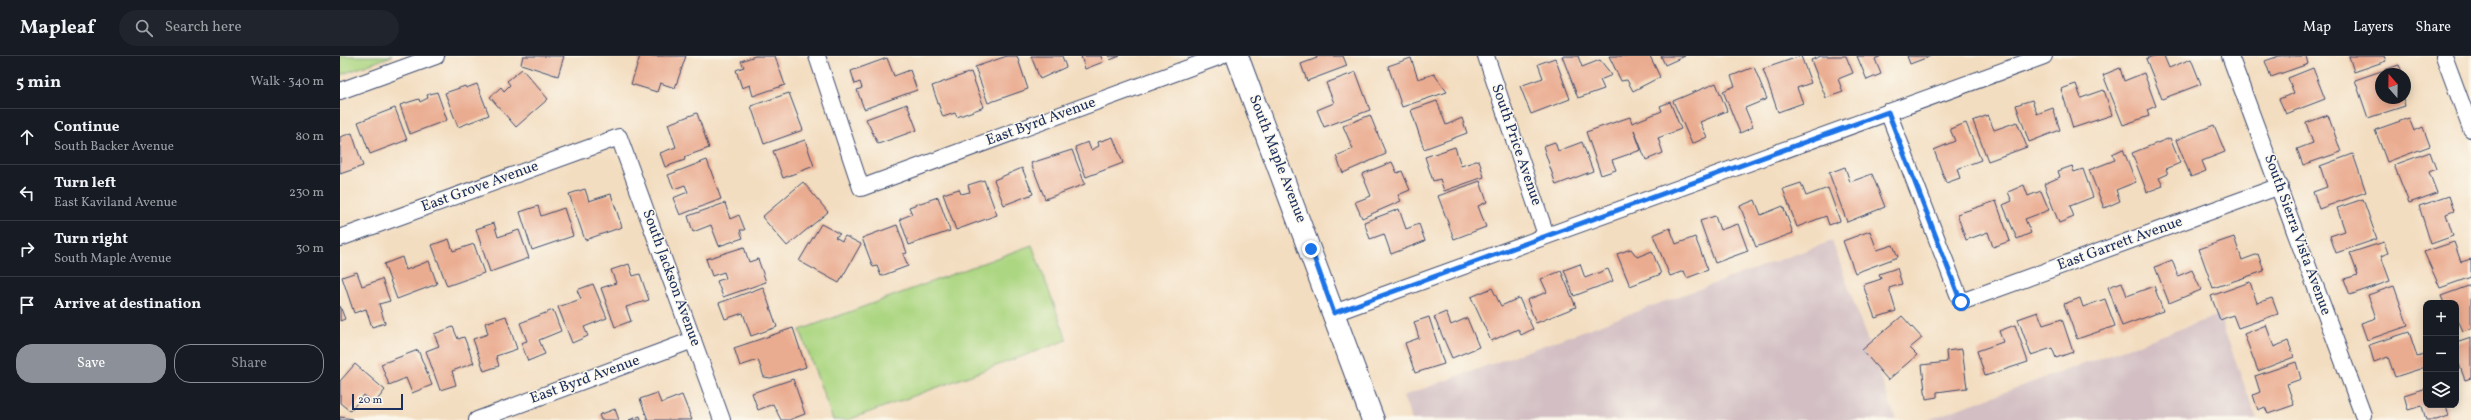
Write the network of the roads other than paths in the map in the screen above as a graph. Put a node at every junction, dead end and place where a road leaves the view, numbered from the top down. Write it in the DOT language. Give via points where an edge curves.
graph roads {
  1 [pos="436,56"];
  2 [pos="817,56"];
  3 [pos="1221,56"];
  4 [pos="1237,56"];
  5 [pos="1486,56"];
  6 [pos="2044,56"];
  7 [pos="2230,56"];
  8 [pos="2444,56"];
  9 [pos="340,91"];
  10 [pos="1888,112"];
  11 [pos="2471,129"];
  12 [pos="619,137"];
  13 [pos="2280,186"];
  14 [pos="1546,235"];
  15 [pos="340,238"];
  16 [pos="1334,313"];
  17 [pos="693,340"];
  18 [pos="2363,415"];
  19 [pos="477,420"];
  20 [pos="722,420"];
  21 [pos="1373,420"];
  1 -- 9 [label="street"];
  2 -- 3 [label="street, East Byrd Avenue" via="861,188"];
  4 -- 16 [label="main road, South Maple Avenue"];
  5 -- 14 [label="street, South Price Avenue"];
  6 -- 10 [label="street"];
  7 -- 13 [label="street, South Sierra Vista Avenue"];
  8 -- 11 [label="street"];
  10 -- 13 [label="street, East Garrett Avenue" via="1961,302"];
  10 -- 14 [label="street"];
  12 -- 15 [label="street, East Grove Avenue"];
  12 -- 17 [label="street, South Jackson Avenue"];
  13 -- 18 [label="street, South Sierra Vista Avenue"];
  14 -- 16 [label="street"];
  16 -- 21 [label="main road, South Maple Avenue"];
  17 -- 19 [label="street, East Byrd Avenue"];
  17 -- 20 [label="street, South Jackson Avenue"];
}
